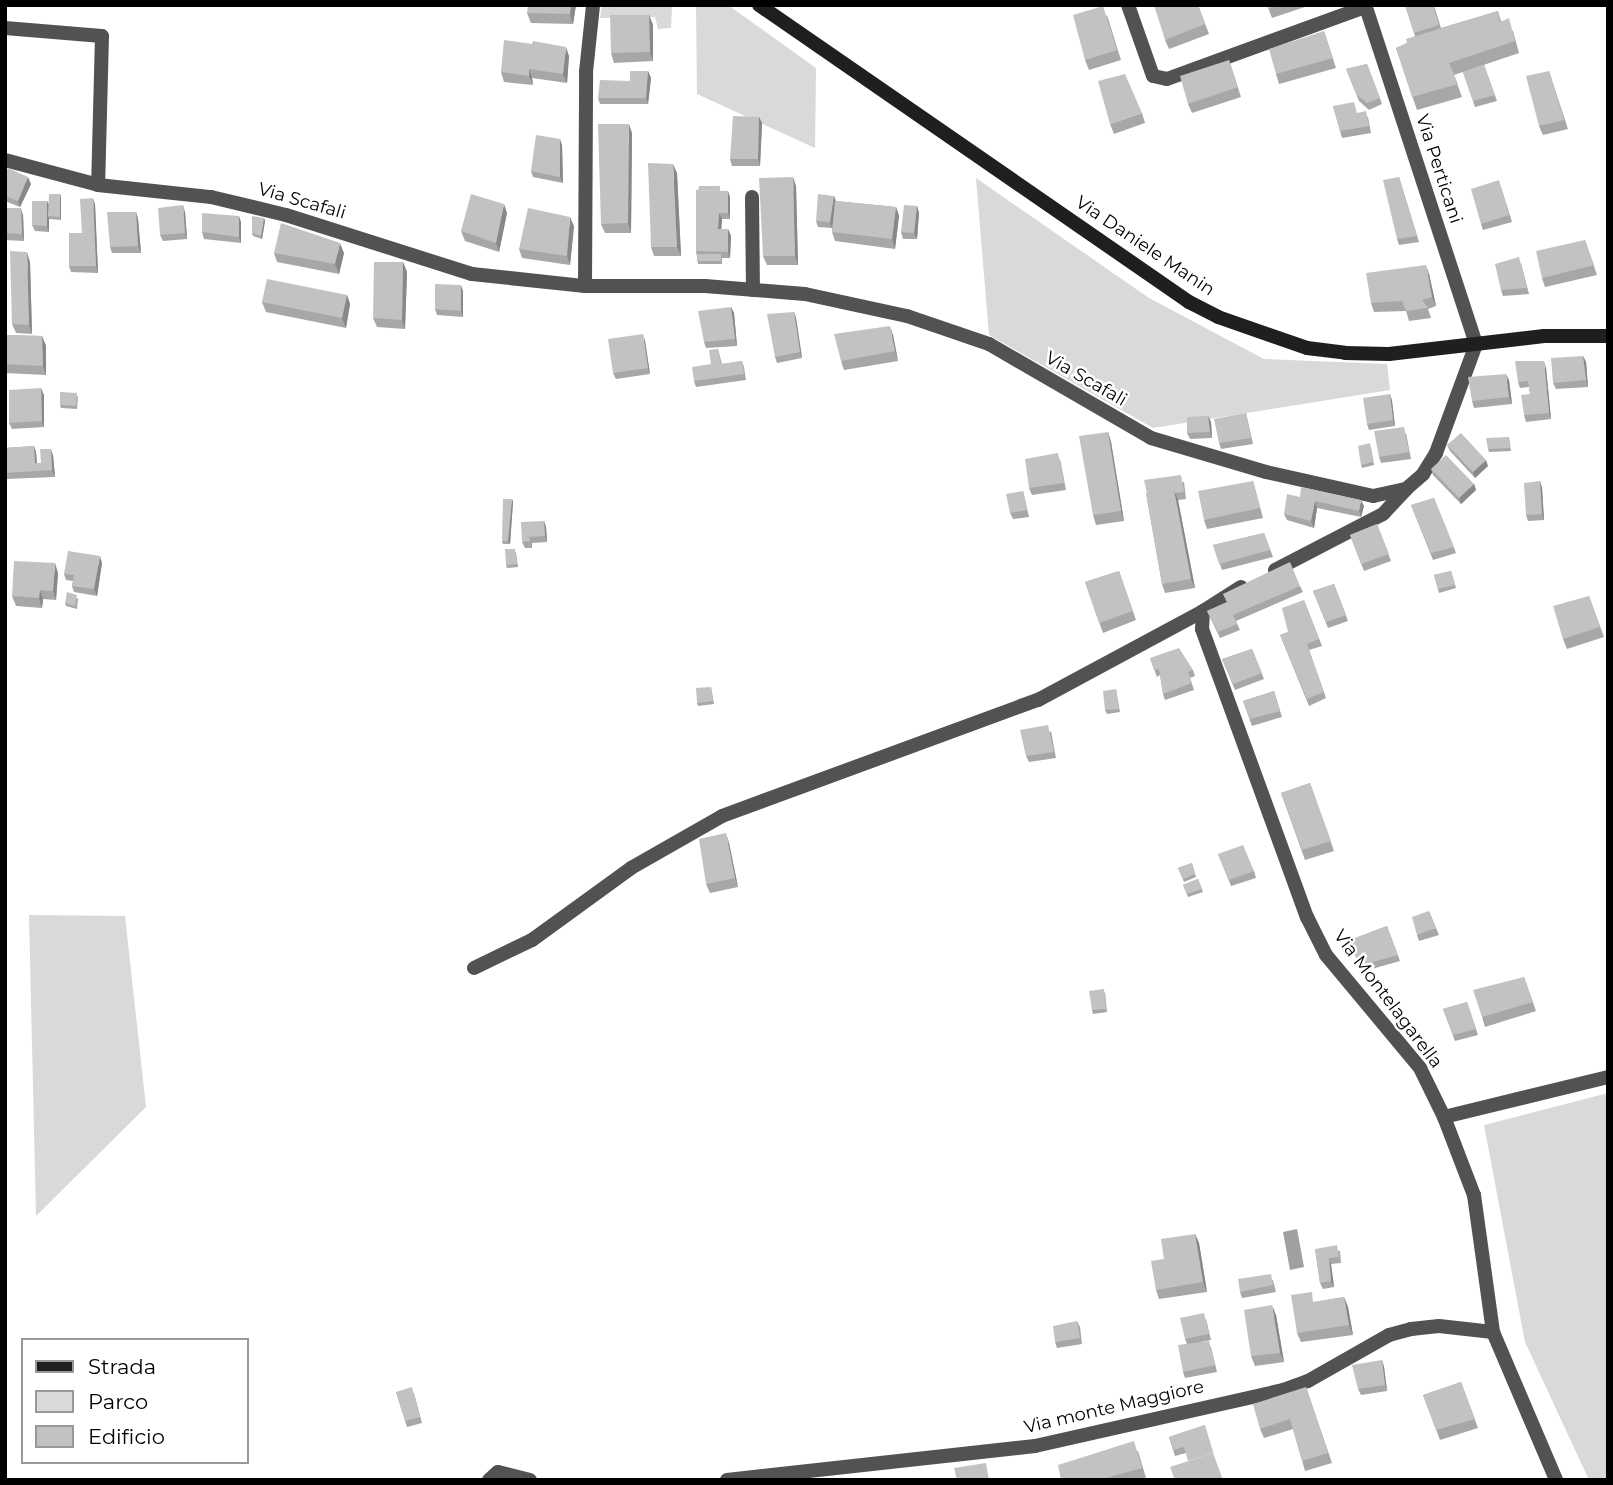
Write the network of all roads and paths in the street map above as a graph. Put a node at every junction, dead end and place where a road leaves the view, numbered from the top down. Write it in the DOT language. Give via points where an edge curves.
graph roads {
  1 [pos="593,5"];
  2 [pos="759,5"];
  3 [pos="1128,5"];
  4 [pos="1365,6"];
  5 [pos="5,28"];
  6 [pos="5,160"];
  7 [pos="98,185"];
  8 [pos="752,197"];
  9 [pos="585,286"];
  10 [pos="753,290"];
  11 [pos="1608,336"];
  12 [pos="1476,344"];
  13 [pos="1406,489"];
  14 [pos="1203,611"];
  15 [pos="474,968"];
  16 [pos="1608,1077"];
  17 [pos="1444,1116"];
  18 [pos="1493,1332"];
  19 [pos="489,1480"];
  20 [pos="530,1480"];
  21 [pos="727,1480"];
  22 [pos="1556,1480"];
  1 -- 9 [label="street" via="586,72"];
  2 -- 12 [label="main road, Via Daniele Manin" via="1189,302 1218,317 1307,348 1345,353 1389,354"];
  3 -- 4 [label="street" via="1153,76 1167,79"];
  4 -- 12 [label="street, Via Perticani"];
  5 -- 7 [label="street" via="102,36"];
  6 -- 7 [label="street, Via Scafali"];
  7 -- 9 [label="street, Via Scafali" via="211,197 286,215 471,274"];
  8 -- 10 [label="street"];
  9 -- 10 [label="street, Via Scafali"];
  10 -- 13 [label="street, Via Scafali" via="804,294 907,316 989,344 1151,438 1266,472 1373,496"];
  11 -- 12 [label="main road, Via Daniele Manin" via="1545,336"];
  12 -- 13 [label="street" via="1436,453"];
  13 -- 14 [label="street" via="1383,514"];
  14 -- 15 [label="street" via="1038,700 722,816 631,868 532,940"];
  14 -- 17 [label="street, Via Montelagarella" via="1202,629 1307,918 1326,955 1420,1068"];
  16 -- 17 [label="street"];
  17 -- 18 [label="street, Via Montelagarella" via="1474,1195"];
  18 -- 21 [label="street, Via monte Maggiore" via="1439,1326 1411,1329 1389,1335 1308,1381 1283,1390 1035,1446"];
  18 -- 22 [label="street, Via Montelagarella"];
  19 -- 20 [label="street" via="498,1472"];
}
